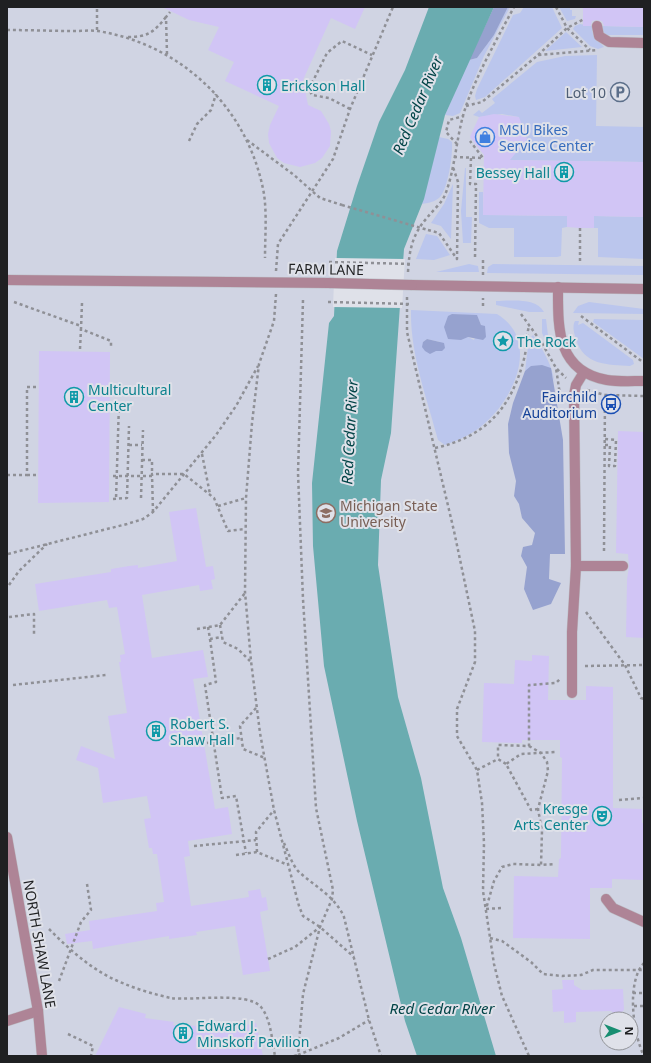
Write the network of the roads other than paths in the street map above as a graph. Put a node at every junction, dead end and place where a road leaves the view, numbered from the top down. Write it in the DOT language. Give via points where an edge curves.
graph roads {
  1 [pos="597,26"];
  2 [pos="644,43"];
  3 [pos="7,280"];
  4 [pos="558,287"];
  5 [pos="644,289"];
  6 [pos="584,372"];
  7 [pos="644,381"];
  8 [pos="576,566"];
  9 [pos="623,566"];
  10 [pos="572,693"];
  11 [pos="7,837"];
  12 [pos="606,899"];
  13 [pos="644,922"];
  14 [pos="38,1011"];
  15 [pos="7,1021"];
  16 [pos="42,1056"];
  1 -- 2 [label="street" via="599,36 608,42"];
  3 -- 4 [label="street, FARM LANE, bridge"];
  4 -- 5 [label="street, FARM LANE"];
  4 -- 6 [label="street" via="561,343 574,364"];
  6 -- 7 [label="street" via="608,380"];
  6 -- 8 [label="street" via="576,385 574,395"];
  8 -- 9 [label="street"];
  8 -- 10 [label="street"];
  11 -- 14 [label="street, NORTH SHAW LANE"];
  12 -- 13 [label="street" via="613,908"];
  14 -- 15 [label="street"];
  14 -- 16 [label="street, NORTH SHAW LANE"];
}
